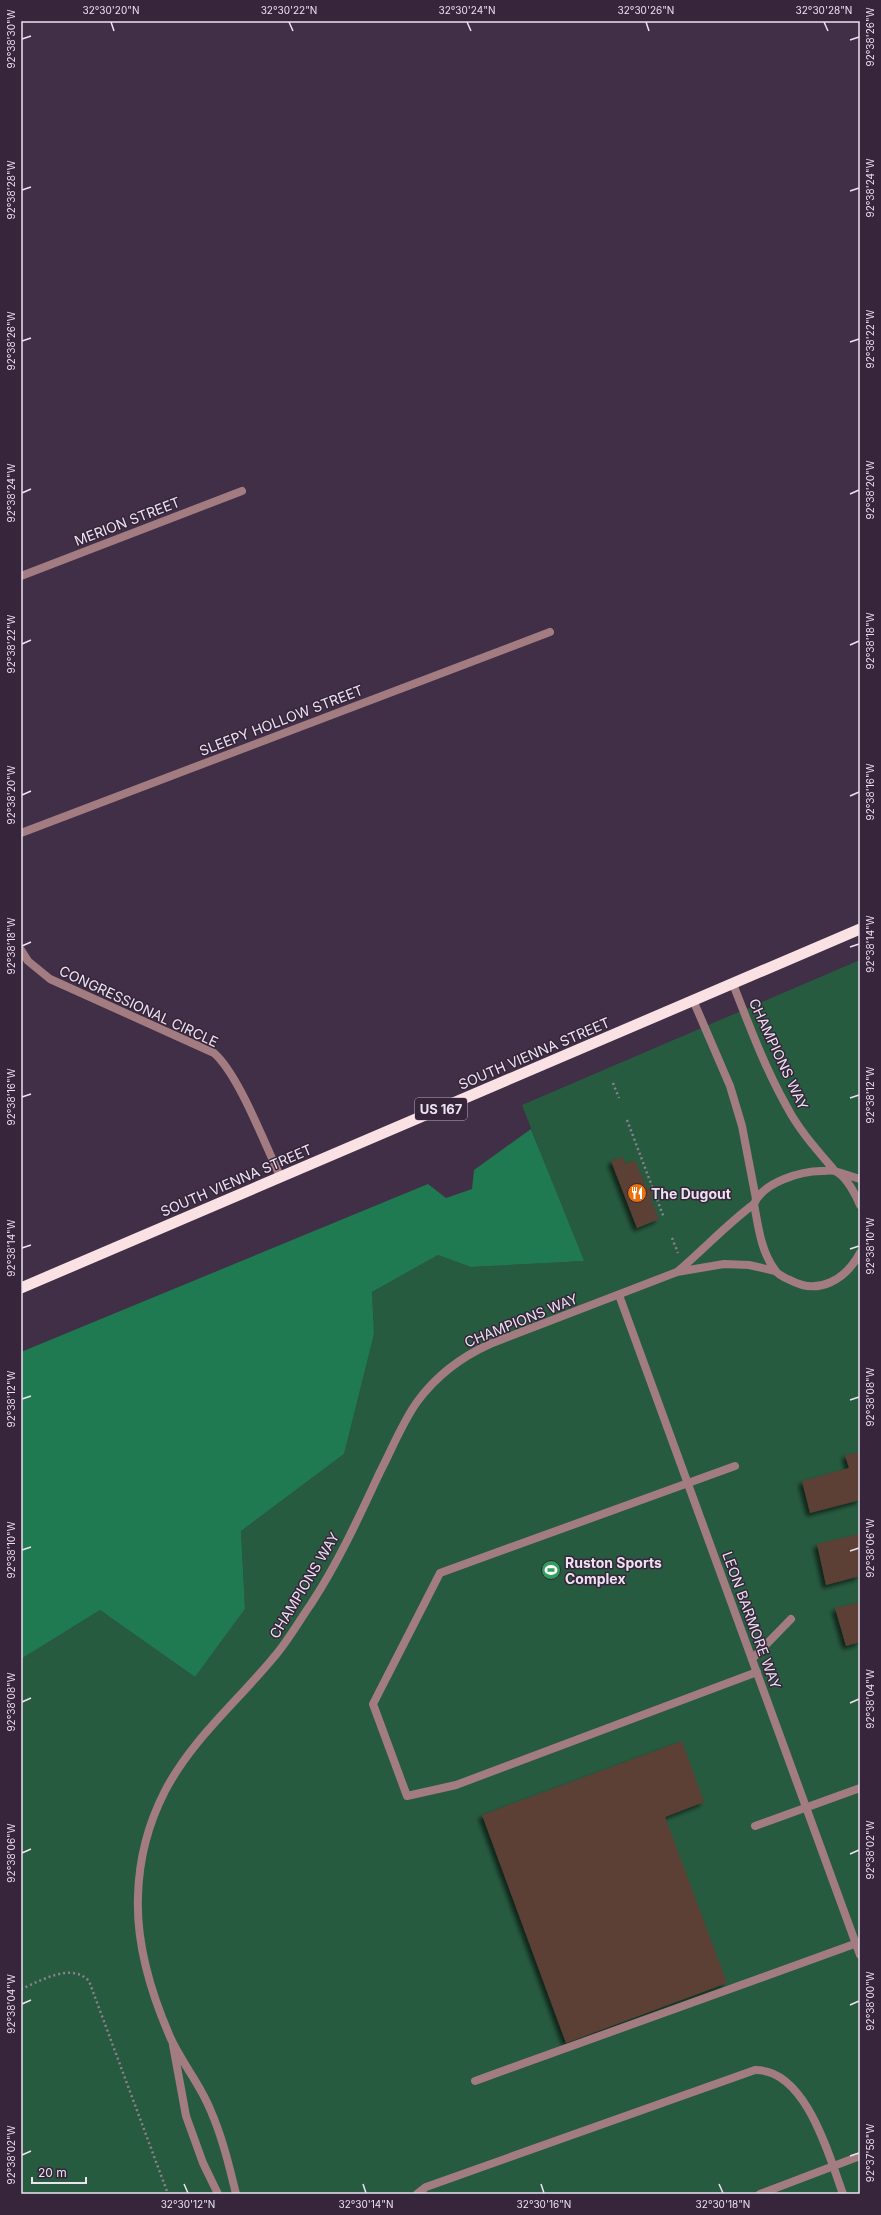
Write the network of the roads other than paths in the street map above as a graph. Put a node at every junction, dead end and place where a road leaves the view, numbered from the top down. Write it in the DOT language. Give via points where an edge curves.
graph roads {
  1 [pos="242,491"];
  2 [pos="21,576"];
  3 [pos="550,632"];
  4 [pos="21,833"];
  5 [pos="860,929"];
  6 [pos="21,950"];
  7 [pos="733,984"];
  8 [pos="693,1000"];
  9 [pos="836,1171"];
  10 [pos="281,1178"];
  11 [pos="860,1179"];
  12 [pos="755,1202"];
  13 [pos="860,1205"];
  14 [pos="860,1253"];
  15 [pos="775,1271"];
  16 [pos="677,1272"];
  17 [pos="21,1288"];
  18 [pos="619,1295"];
  19 [pos="735,1466"];
  20 [pos="688,1484"];
  21 [pos="791,1620"];
  22 [pos="752,1659"];
  23 [pos="757,1672"];
  24 [pos="860,1788"];
  25 [pos="806,1808"];
  26 [pos="755,1826"];
  27 [pos="858,1942"];
  28 [pos="860,1955"];
  29 [pos="172,2040"];
  30 [pos="475,2081"];
  31 [pos="860,2156"];
  32 [pos="833,2166"];
  33 [pos="218,2194"];
  34 [pos="236,2194"];
  35 [pos="417,2194"];
  36 [pos="760,2194"];
  37 [pos="843,2194"];
  1 -- 2 [label="street, MERION STREET"];
  3 -- 4 [label="street, SLEEPY HOLLOW STREET"];
  5 -- 7 [label="highway, SOUTH VIENNA STREET / US 167"];
  6 -- 10 [label="street, CONGRESSIONAL CIRCLE" via="28,961 50,979 214,1053 221,1059 239,1090"];
  7 -- 8 [label="highway, SOUTH VIENNA STREET / US 167"];
  7 -- 9 [label="street, CHAMPIONS WAY" via="787,1106 804,1133"];
  8 -- 10 [label="highway, SOUTH VIENNA STREET / US 167"];
  8 -- 12 [label="street" via="730,1086 742,1126"];
  9 -- 11 [label="street, CHAMPIONS WAY"];
  9 -- 12 [label="street, CHAMPIONS WAY" via="807,1171 791,1175 773,1185"];
  9 -- 13 [label="street, CHAMPIONS WAY" via="850,1186"];
  10 -- 17 [label="highway, SOUTH VIENNA STREET / US 167"];
  12 -- 15 [label="street" via="764,1249"];
  12 -- 16 [label="street, CHAMPIONS WAY"];
  14 -- 15 [label="street, CHAMPIONS WAY" via="849,1270 838,1280 816,1287 794,1283"];
  15 -- 16 [label="street, CHAMPIONS WAY" via="749,1265 724,1264"];
  16 -- 18 [label="street, CHAMPIONS WAY"];
  18 -- 20 [label="street, LEON BARMORE WAY"];
  18 -- 29 [label="street, CHAMPIONS WAY" via="490,1344 466,1355 437,1378 403,1424 356,1524 309,1607 276,1655 180,1763 150,1824 142,1858 138,1896 139,1928 144,1958"];
  19 -- 20 [label="street"];
  20 -- 22 [label="street, LEON BARMORE WAY"];
  20 -- 23 [label="street" via="440,1573 373,1704 407,1796 456,1786"];
  21 -- 22 [label="street"];
  22 -- 23 [label="street, LEON BARMORE WAY"];
  23 -- 25 [label="street, LEON BARMORE WAY"];
  24 -- 25 [label="street"];
  25 -- 26 [label="street"];
  25 -- 27 [label="street, LEON BARMORE WAY"];
  27 -- 28 [label="street, LEON BARMORE WAY"];
  27 -- 30 [label="street"];
  29 -- 33 [label="street, CHAMPIONS WAY" via="186,2116 203,2163"];
  29 -- 34 [label="street, CHAMPIONS WAY" via="210,2107 227,2155"];
  31 -- 32 [label="street"];
  32 -- 35 [label="street" via="816,2122 804,2102 778,2075 766,2070 755,2070 426,2187"];
  32 -- 36 [label="street"];
  32 -- 37 [label="street"];
}
